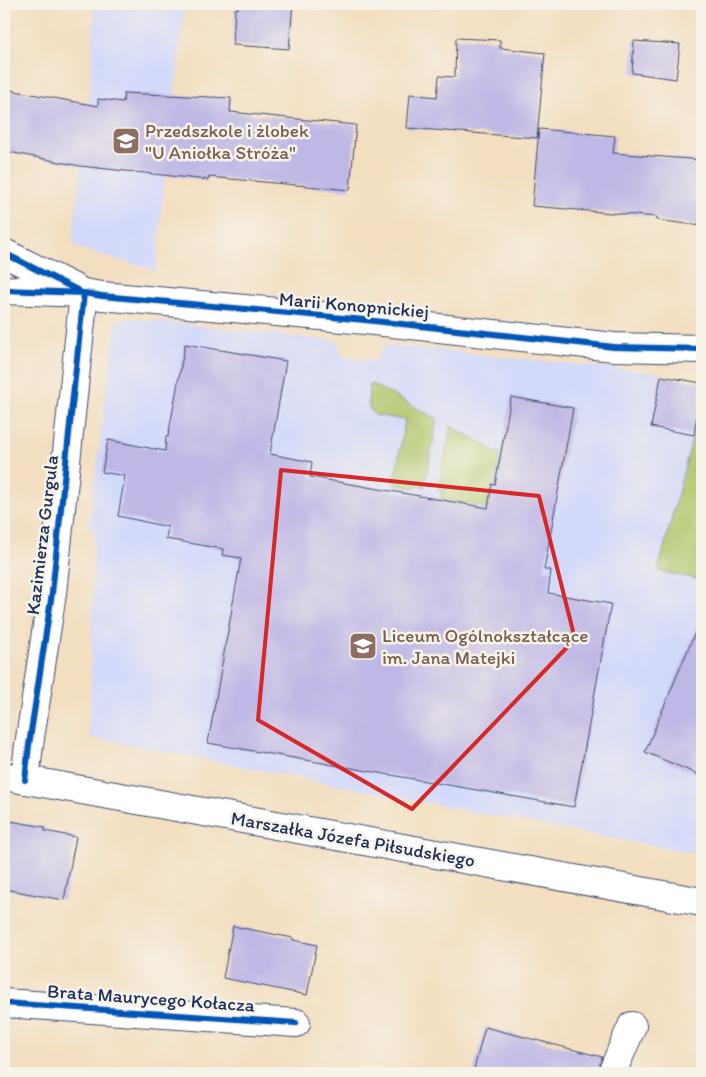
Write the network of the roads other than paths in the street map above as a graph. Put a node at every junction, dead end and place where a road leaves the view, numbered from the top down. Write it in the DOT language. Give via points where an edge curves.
graph roads {
  1 [pos="4,253"];
  2 [pos="4,290"];
  3 [pos="84,293"];
  4 [pos="702,349"];
  5 [pos="14,778"];
  6 [pos="702,902"];
  7 [pos="4,1003"];
  8 [pos="296,1023"];
  9 [pos="632,1026"];
  10 [pos="612,1073"];
  1 -- 3 [label="street"];
  2 -- 3 [label="street, Marii Konopnickiej"];
  3 -- 4 [label="street, Marii Konopnickiej" via="614,347"];
  3 -- 5 [label="street, Kazimierza Gurgula" via="52,593 28,745"];
  5 -- 6 [label="street, Marszałka Józefa Piłsudskiego"];
  7 -- 8 [label="street, Brata Maurycego Kołacza"];
  9 -- 10 [label="street"];
}
